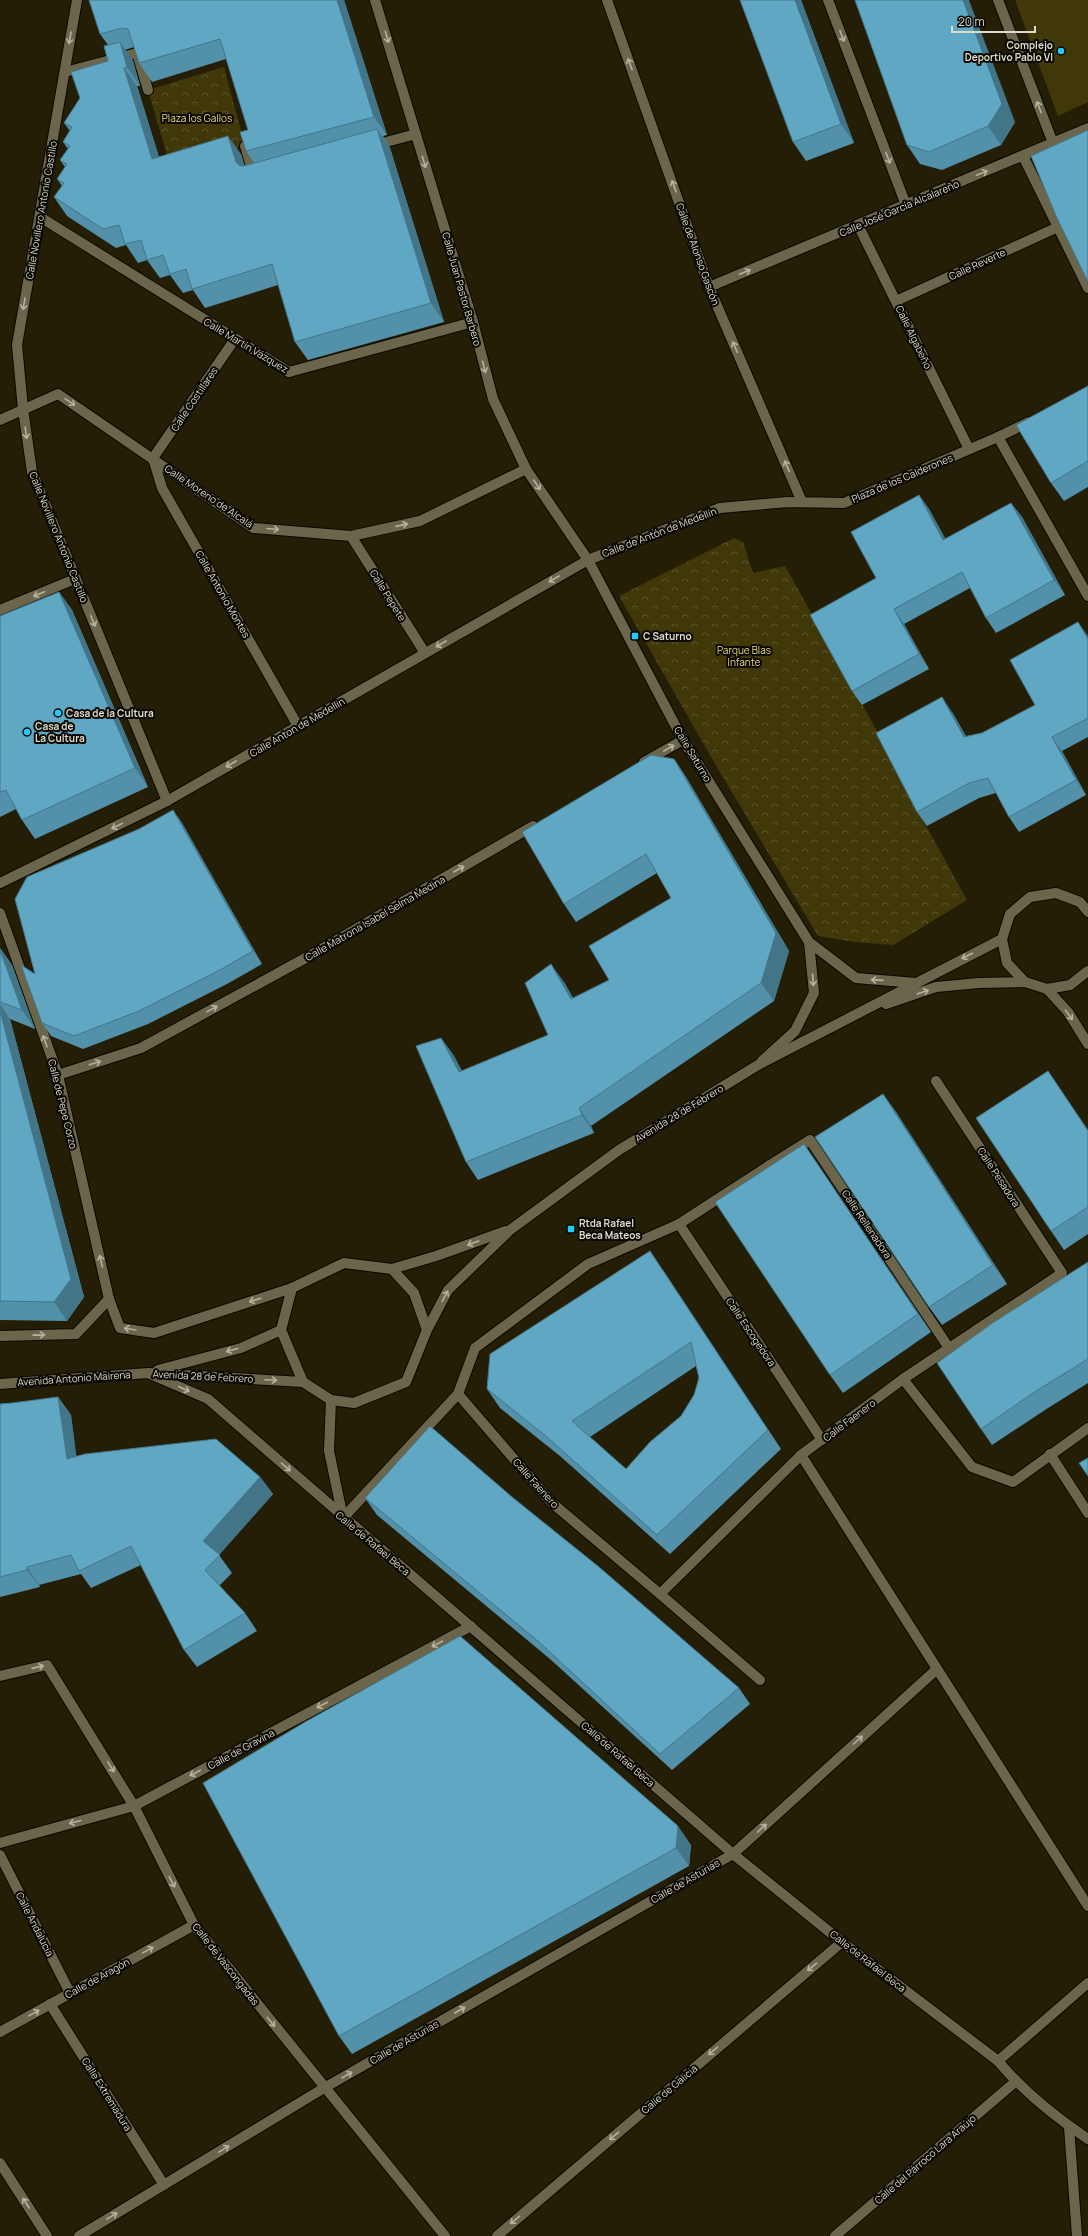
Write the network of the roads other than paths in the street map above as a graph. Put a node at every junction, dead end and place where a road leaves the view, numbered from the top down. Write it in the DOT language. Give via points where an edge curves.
graph roads {
  1 [pos="77,0"];
  2 [pos="375,0"];
  3 [pos="607,0"];
  4 [pos="828,0"];
  5 [pos="998,0"];
  6 [pos="65,72"];
  7 [pos="148,90"];
  8 [pos="1088,128"];
  9 [pos="416,134"];
  10 [pos="1053,143"];
  11 [pos="245,146"];
  12 [pos="362,148"];
  13 [pos="1023,156"];
  14 [pos="262,176"];
  15 [pos="906,205"];
  16 [pos="40,217"];
  17 [pos="858,225"];
  18 [pos="1058,227"];
  19 [pos="709,287"];
  20 [pos="1088,288"];
  21 [pos="896,301"];
  22 [pos="473,322"];
  23 [pos="235,339"];
  24 [pos="23,409"];
  25 [pos="1040,416"];
  26 [pos="0,420"];
  27 [pos="998,437"];
  28 [pos="969,449"];
  29 [pos="153,458"];
  30 [pos="526,469"];
  31 [pos="802,502"];
  32 [pos="351,536"];
  33 [pos="588,560"];
  34 [pos="75,579"];
  35 [pos="1088,596"];
  36 [pos="0,610"];
  37 [pos="425,653"];
  38 [pos="298,726"];
  39 [pos="683,740"];
  40 [pos="635,768"];
  41 [pos="167,801"];
  42 [pos="545,819"];
  43 [pos="0,883"];
  44 [pos="1084,900"];
  45 [pos="1088,912"];
  46 [pos="0,913"];
  47 [pos="1002,939"];
  48 [pos="809,942"];
  49 [pos="1088,971"];
  50 [pos="916,982"];
  51 [pos="1024,982"];
  52 [pos="1047,989"];
  53 [pos="860,1013"];
  54 [pos="1088,1044"];
  55 [pos="758,1065"];
  56 [pos="58,1075"];
  57 [pos="936,1081"];
  58 [pos="678,1224"];
  59 [pos="510,1230"];
  60 [pos="392,1269"];
  61 [pos="1062,1273"];
  62 [pos="292,1288"];
  63 [pos="110,1300"];
  64 [pos="281,1330"];
  65 [pos="427,1330"];
  66 [pos="0,1336"];
  67 [pos="949,1348"];
  68 [pos="148,1373"];
  69 [pos="903,1379"];
  70 [pos="303,1382"];
  71 [pos="0,1384"];
  72 [pos="458,1394"];
  73 [pos="331,1400"];
  74 [pos="1088,1428"];
  75 [pos="822,1440"];
  76 [pos="1050,1454"];
  77 [pos="801,1456"];
  78 [pos="1088,1513"];
  79 [pos="343,1518"];
  80 [pos="660,1594"];
  81 [pos="471,1626"];
  82 [pos="937,1669"];
  83 [pos="0,1676"];
  84 [pos="760,1680"];
  85 [pos="134,1806"];
  86 [pos="0,1843"];
  87 [pos="733,1854"];
  88 [pos="0,1855"];
  89 [pos="1088,1906"];
  90 [pos="194,1925"];
  91 [pos="842,1942"];
  92 [pos="1088,1983"];
  93 [pos="70,1993"];
  94 [pos="50,2004"];
  95 [pos="0,2032"];
  96 [pos="998,2061"];
  97 [pos="1015,2082"];
  98 [pos="324,2088"];
  99 [pos="1069,2127"];
  100 [pos="1088,2139"];
  101 [pos="0,2163"];
  102 [pos="164,2185"];
  103 [pos="47,2236"];
  104 [pos="79,2236"];
  105 [pos="445,2236"];
  106 [pos="497,2236"];
  107 [pos="835,2236"];
  108 [pos="1077,2236"];
  1 -- 6 [label="street, Calle Novillero Antonio Castillo, one-way"];
  2 -- 9 [label="street, Calle Juan Pastor Barbero, one-way"];
  19 -- 3 [label="street, Calle de Alonso Gascón, one-way"];
  4 -- 15 [label="street, one-way"];
  10 -- 5 [label="street, one-way"];
  6 -- 7 [label="street" via="137,53"];
  6 -- 16 [label="street, Calle Novillero Antonio Castillo"];
  8 -- 10 [label="street, Calle José García Alcalareño"];
  9 -- 12 [label="street"];
  9 -- 22 [label="street, Calle Juan Pastor Barbero, one-way"];
  10 -- 13 [label="street, Calle José García Alcalareño"];
  11 -- 14 [label="street" via="255,178"];
  15 -- 13 [label="street, Calle José García Alcalareño, one-way"];
  13 -- 18 [label="street"];
  15 -- 17 [label="street, Calle José García Alcalareño"];
  16 -- 23 [label="street, Calle Martín Vázquez"];
  16 -- 24 [label="street, Calle Novillero Antonio Castillo, one-way" via="17,345"];
  19 -- 17 [label="street, Calle José García Alcalareño, one-way"];
  17 -- 21 [label="street, Calle Algabeño"];
  18 -- 20 [label="street"];
  18 -- 21 [label="street, Calle Reverte"];
  31 -- 19 [label="street, Calle de Alonso Gascón, one-way"];
  21 -- 28 [label="street, Calle Algabeño"];
  22 -- 23 [label="street, Calle Martín Vázquez" via="290,372"];
  22 -- 30 [label="street, Calle Juan Pastor Barbero, one-way" via="493,399"];
  23 -- 29 [label="street, Calle Costillares"];
  24 -- 26 [label="street"];
  24 -- 29 [label="street, Calle Moreno de Alcalá, one-way" via="58,394"];
  24 -- 34 [label="street, Calle Novillero Antonio Castillo, one-way" via="32,472"];
  25 -- 27 [label="street, Plaza de los Calderones"];
  27 -- 28 [label="street, Plaza de los Calderones"];
  27 -- 35 [label="street"];
  28 -- 31 [label="street, Plaza de los Calderones" via="844,503"];
  29 -- 32 [label="street, Calle Moreno de Alcalá, one-way" via="254,528"];
  29 -- 38 [label="street, Calle Antonio Montes" via="162,488"];
  32 -- 30 [label="street, Calle Moreno de Alcalá, one-way" via="420,521"];
  30 -- 33 [label="street, Calle Juan Pastor Barbero, one-way"];
  31 -- 33 [label="street, Calle de Antón de Medellín" via="720,508"];
  32 -- 37 [label="street, Calle Pepete"];
  33 -- 37 [label="street, Calle Anton de Medellin, one-way"];
  33 -- 39 [label="street, Calle Saturno"];
  34 -- 36 [label="street, one-way"];
  34 -- 41 [label="street, Calle Novillero Antonio Castillo, one-way"];
  37 -- 38 [label="street, Calle Anton de Medellin"];
  38 -- 41 [label="street, Calle Anton de Medellin, one-way"];
  40 -- 39 [label="street, one-way"];
  39 -- 48 [label="street, Calle Saturno"];
  41 -- 43 [label="street, Calle Anton de Medellin, one-way"];
  56 -- 42 [label="street, Calle Matrona Isabel Selma Medina, one-way" via="142,1048 311,955"];
  44 -- 45 [label="street"];
  44 -- 47 [label="street" via="1056,893 1030,897 1010,914"];
  56 -- 46 [label="street, Calle de Pepe Corzo, one-way"];
  47 -- 50 [label="street, Avenida 28 de Febrero, one-way"];
  47 -- 51 [label="street" via="1007,963"];
  50 -- 48 [label="street, one-way" via="856,978"];
  48 -- 55 [label="street, one-way" via="814,993 795,1031"];
  49 -- 52 [label="street" via="1070,985"];
  50 -- 53 [label="street, Avenida 28 de Febrero"];
  51 -- 52 [label="street"];
  53 -- 51 [label="street, Avenida 28 de Febrero, one-way" via="936,987 979,982"];
  52 -- 54 [label="street, one-way" via="1068,1012"];
  53 -- 55 [label="street, Avenida 28 de Febrero"];
  55 -- 59 [label="street, Avenida 28 de Febrero" via="619,1150"];
  63 -- 56 [label="street, Calle de Pepe Corzo, one-way"];
  57 -- 61 [label="street, Calle Pesadora"];
  58 -- 67 [label="street, Calle Rellenadora" via="810,1140"];
  58 -- 72 [label="street" via="588,1264 475,1348"];
  58 -- 75 [label="street, Calle Escogedora"];
  59 -- 60 [label="street, Avenida 28 de Febrero, one-way"];
  65 -- 59 [label="street, Avenida 28 de Febrero, one-way" via="448,1290"];
  60 -- 62 [label="street" via="344,1263"];
  60 -- 65 [label="street" via="414,1293"];
  61 -- 67 [label="street, Calle Faenero"];
  62 -- 63 [label="street, Calle de Pepe Corzo, one-way" via="154,1333 120,1328"];
  62 -- 64 [label="street"];
  66 -- 63 [label="street, one-way" via="76,1334"];
  64 -- 68 [label="street, Avenida 28 de Febrero, one-way" via="241,1348"];
  64 -- 70 [label="street"];
  65 -- 73 [label="street" via="406,1382 354,1403"];
  67 -- 69 [label="street, Calle Faenero"];
  68 -- 70 [label="street, Avenida 28 de Febrero, one-way"];
  68 -- 71 [label="street, Avenida Antonio Mairena"];
  68 -- 79 [label="street, Calle de Rafael Beca, one-way" via="208,1399"];
  69 -- 75 [label="street, Calle Faenero"];
  69 -- 76 [label="street" via="972,1467 1013,1482"];
  70 -- 73 [label="street"];
  72 -- 79 [label="street"];
  72 -- 80 [label="street, Calle Faenero" via="551,1502"];
  73 -- 79 [label="street" via="329,1451"];
  74 -- 76 [label="street"];
  75 -- 77 [label="street, Calle Faenero"];
  76 -- 78 [label="street"];
  77 -- 80 [label="street, Calle Faenero"];
  77 -- 82 [label="street"];
  79 -- 81 [label="street, Calle de Rafael Beca"];
  80 -- 84 [label="street, Calle Faenero"];
  81 -- 85 [label="street, Calle de Gravina, one-way"];
  81 -- 87 [label="street, Calle de Rafael Beca"];
  87 -- 82 [label="street, Calle de Asturias, one-way"];
  82 -- 89 [label="street"];
  83 -- 85 [label="street, Calle de Vascongadas, one-way" via="47,1665"];
  85 -- 86 [label="street, Calle de Gravina, one-way"];
  85 -- 90 [label="street, Calle de Vascongadas, one-way"];
  87 -- 91 [label="street, Calle de Rafael Beca"];
  98 -- 87 [label="street, Calle de Asturias, one-way"];
  88 -- 93 [label="street, Calle Andalucia"];
  93 -- 90 [label="street, Calle de Aragón, one-way"];
  90 -- 98 [label="street, Calle de Vascongadas, one-way"];
  91 -- 96 [label="street, Calle de Rafael Beca"];
  91 -- 106 [label="street, Calle de Galicia, one-way"];
  92 -- 96 [label="street"];
  93 -- 94 [label="street, Calle de Aragón"];
  95 -- 94 [label="street, Calle de Aragón, one-way"];
  94 -- 102 [label="street, Calle Extremadura"];
  96 -- 97 [label="street, Calle de Rafael Beca"];
  97 -- 99 [label="street, Calle de Rafael Beca"];
  97 -- 107 [label="street, Calle del Párroco Lara Araújo"];
  102 -- 98 [label="street, Calle de Asturias, one-way"];
  98 -- 105 [label="street, Calle de Vascongadas"];
  99 -- 100 [label="street, Calle de Rafael Beca"];
  99 -- 108 [label="street"];
  103 -- 101 [label="street, one-way"];
  104 -- 102 [label="street, Calle de Asturias, one-way"];
}
